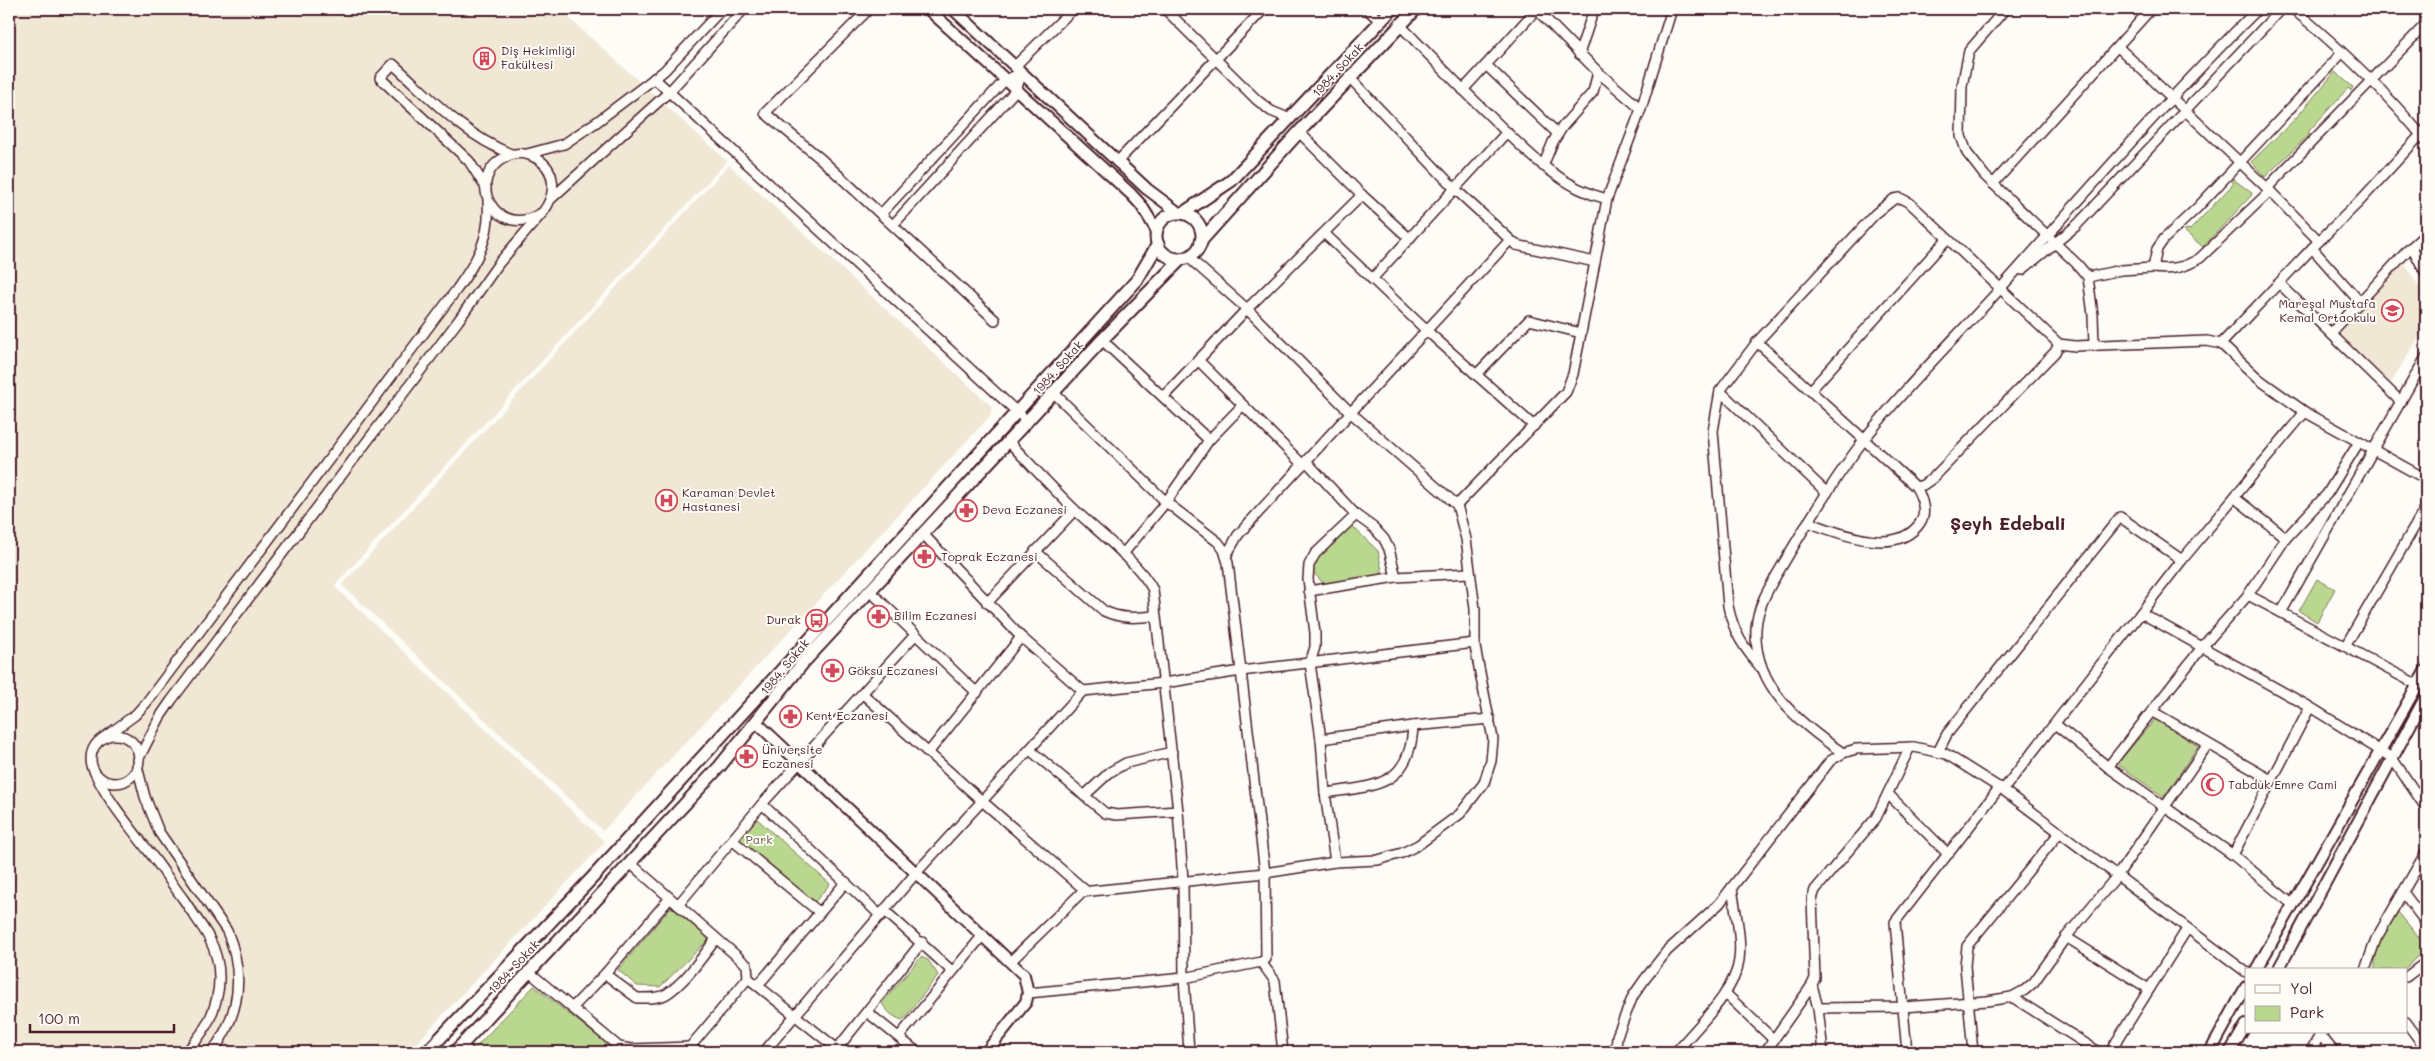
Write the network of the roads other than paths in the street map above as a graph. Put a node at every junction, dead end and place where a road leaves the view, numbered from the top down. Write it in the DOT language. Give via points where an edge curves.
graph roads {
  1 [pos="722,9"];
  2 [pos="744,9"];
  3 [pos="869,9"];
  4 [pos="928,9"];
  5 [pos="954,9"];
  6 [pos="1073,9"];
  7 [pos="1165,9"];
  8 [pos="1264,9"];
  9 [pos="1367,9"];
  10 [pos="1392,9"];
  11 [pos="1416,9"];
  12 [pos="1537,9"];
  13 [pos="1594,9"];
  14 [pos="1672,9"];
  15 [pos="2005,9"];
  16 [pos="2151,9"];
  17 [pos="2258,9"];
  18 [pos="2281,9"];
  19 [pos="2293,9"];
  20 [pos="1380,21"];
  21 [pos="1400,24"];
  22 [pos="2426,24"];
  23 [pos="2118,47"];
  24 [pos="1580,54"];
  25 [pos="2342,54"];
  26 [pos="1216,60"];
  27 [pos="1486,65"];
  28 [pos="1018,69"];
  29 [pos="1598,72"];
  30 [pos="654,78"];
  31 [pos="1350,78"];
  32 [pos="1005,80"];
  33 [pos="2371,82"];
  34 [pos="1016,90"];
  35 [pos="1463,90"];
  36 [pos="669,92"];
  37 [pos="2171,99"];
  38 [pos="1641,109"];
  39 [pos="2185,111"];
  40 [pos="1288,118"];
  41 [pos="1299,132"];
  42 [pos="1507,132"];
  43 [pos="1558,134"];
  44 [pos="2425,135"];
  45 [pos="511,154"];
  46 [pos="526,154"];
  47 [pos="1117,162"];
  48 [pos="2240,162"];
  49 [pos="1543,166"];
  50 [pos="1993,184"];
  51 [pos="486,188"];
  52 [pos="1455,189"];
  53 [pos="2268,189"];
  54 [pos="1362,195"];
  55 [pos="552,198"];
  56 [pos="1608,199"];
  57 [pos="488,200"];
  58 [pos="543,212"];
  59 [pos="1181,213"];
  60 [pos="881,214"];
  61 [pos="893,225"];
  62 [pos="1157,231"];
  63 [pos="1325,234"];
  64 [pos="2047,234"];
  65 [pos="2426,234"];
  66 [pos="1410,238"];
  67 [pos="1947,239"];
  68 [pos="1510,240"];
  69 [pos="1202,241"];
  70 [pos="2319,241"];
  71 [pos="2055,242"];
  72 [pos="1158,244"];
  73 [pos="2412,247"];
  74 [pos="2312,248"];
  75 [pos="1184,258"];
  76 [pos="1595,262"];
  77 [pos="2153,268"];
  78 [pos="2426,274"];
  79 [pos="2088,277"];
  80 [pos="1372,279"];
  81 [pos="2280,284"];
  82 [pos="2001,288"];
  83 [pos="2360,302"];
  84 [pos="1247,309"];
  85 [pos="995,320"];
  86 [pos="1426,330"];
  87 [pos="1581,333"];
  88 [pos="2331,333"];
  89 [pos="1102,340"];
  90 [pos="1757,342"];
  91 [pos="2059,344"];
  92 [pos="2221,344"];
  93 [pos="2094,346"];
  94 [pos="2426,357"];
  95 [pos="1198,360"];
  96 [pos="1476,374"];
  97 [pos="1811,390"];
  98 [pos="1720,391"];
  99 [pos="1054,393"];
  100 [pos="1164,396"];
  101 [pos="2401,402"];
  102 [pos="1242,406"];
  103 [pos="1017,412"];
  104 [pos="1350,412"];
  105 [pos="2305,412"];
  106 [pos="1028,422"];
  107 [pos="1534,426"];
  108 [pos="1864,439"];
  109 [pos="1209,440"];
  110 [pos="1009,442"];
  111 [pos="2359,442"];
  112 [pos="2374,450"];
  113 [pos="1305,463"];
  114 [pos="2426,479"];
  115 [pos="1916,487"];
  116 [pos="1827,493"];
  117 [pos="2235,498"];
  118 [pos="1166,502"];
  119 [pos="1457,505"];
  120 [pos="2426,507"];
  121 [pos="1075,510"];
  122 [pos="1356,515"];
  123 [pos="1808,522"];
  124 [pos="924,535"];
  125 [pos="2286,538"];
  126 [pos="1035,551"];
  127 [pos="1123,554"];
  128 [pos="1226,556"];
  129 [pos="2182,560"];
  130 [pos="1469,573"];
  131 [pos="1396,577"];
  132 [pos="1309,591"];
  133 [pos="872,592"];
  134 [pos="2248,595"];
  135 [pos="987,603"];
  136 [pos="2282,611"];
  137 [pos="2141,613"];
  138 [pos="1155,616"];
  139 [pos="915,635"];
  140 [pos="1021,637"];
  141 [pos="1475,643"];
  142 [pos="2346,645"];
  143 [pos="2203,646"];
  144 [pos="1310,663"];
  145 [pos="1760,667"];
  146 [pos="2426,670"];
  147 [pos="1241,671"];
  148 [pos="1164,683"];
  149 [pos="2418,685"];
  150 [pos="1083,691"];
  151 [pos="976,693"];
  152 [pos="863,694"];
  153 [pos="2426,696"];
  154 [pos="2310,707"];
  155 [pos="2153,712"];
  156 [pos="1490,719"];
  157 [pos="756,722"];
  158 [pos="2055,724"];
  159 [pos="1413,726"];
  160 [pos="102,738"];
  161 [pos="1321,739"];
  162 [pos="2208,744"];
  163 [pos="1910,747"];
  164 [pos="1030,750"];
  165 [pos="2379,750"];
  166 [pos="1172,752"];
  167 [pos="1843,752"];
  168 [pos="1938,752"];
  169 [pos="928,753"];
  170 [pos="2392,758"];
  171 [pos="138,763"];
  172 [pos="799,763"];
  173 [pos="2108,767"];
  174 [pos="95,773"];
  175 [pos="2271,780"];
  176 [pos="2001,789"];
  177 [pos="1325,794"];
  178 [pos="1889,795"];
  179 [pos="1084,796"];
  180 [pos="982,801"];
  181 [pos="762,804"];
  182 [pos="2165,807"];
  183 [pos="2426,808"];
  184 [pos="1178,811"];
  185 [pos="2060,832"];
  186 [pos="732,840"];
  187 [pos="2426,852"];
  188 [pos="1948,854"];
  189 [pos="2233,855"];
  190 [pos="1336,862"];
  191 [pos="630,863"];
  192 [pos="916,873"];
  193 [pos="1265,873"];
  194 [pos="2117,876"];
  195 [pos="1183,880"];
  196 [pos="846,882"];
  197 [pos="1732,887"];
  198 [pos="1086,891"];
  199 [pos="2402,892"];
  200 [pos="670,898"];
  201 [pos="2292,904"];
  202 [pos="678,905"];
  203 [pos="820,912"];
  204 [pos="883,913"];
  205 [pos="2426,923"];
  206 [pos="2187,929"];
  207 [pos="983,935"];
  208 [pos="2066,937"];
  209 [pos="716,939"];
  210 [pos="922,942"];
  211 [pos="1011,961"];
  212 [pos="1261,962"];
  213 [pos="2426,962"];
  214 [pos="2257,968"];
  215 [pos="2279,968"];
  216 [pos="2366,968"];
  217 [pos="528,971"];
  218 [pos="952,971"];
  219 [pos="2245,971"];
  220 [pos="605,974"];
  221 [pos="2408,976"];
  222 [pos="748,978"];
  223 [pos="1184,978"];
  224 [pos="758,985"];
  225 [pos="1812,985"];
  226 [pos="2149,989"];
  227 [pos="2245,989"];
  228 [pos="1028,993"];
  229 [pos="1725,993"];
  230 [pos="2012,997"];
  231 [pos="1969,1002"];
  232 [pos="1903,1007"];
  233 [pos="572,1008"];
  234 [pos="1818,1008"];
  235 [pos="867,1012"];
  236 [pos="795,1016"];
  237 [pos="2408,1025"];
  238 [pos="2245,1027"];
  239 [pos="2319,1034"];
  240 [pos="2320,1034"];
  241 [pos="899,1037"];
  242 [pos="1774,1040"];
  243 [pos="989,1048"];
  244 [pos="694,1049"];
  245 [pos="2426,1049"];
  246 [pos="462,1050"];
  247 [pos="617,1050"];
  248 [pos="839,1051"];
  249 [pos="186,1052"];
  250 [pos="212,1052"];
  251 [pos="427,1052"];
  252 [pos="764,1052"];
  253 [pos="917,1052"];
  254 [pos="1002,1052"];
  255 [pos="1189,1052"];
  256 [pos="1283,1052"];
  257 [pos="1616,1052"];
  258 [pos="1676,1052"];
  259 [pos="1766,1052"];
  260 [pos="1823,1052"];
  261 [pos="1908,1052"];
  262 [pos="1973,1052"];
  263 [pos="2099,1052"];
  264 [pos="2110,1052"];
  265 [pos="2210,1052"];
  266 [pos="2230,1052"];
  267 [pos="2310,1052"];
  268 [pos="2334,1052"];
  1 -- 30 [label="street" via="664,72"];
  2 -- 36 [label="street"];
  3 -- 60 [label="street" via="764,113"];
  4 -- 32 [label="street"];
  5 -- 28 [label="street"];
  6 -- 28 [label="street"];
  7 -- 26 [label="street"];
  8 -- 26 [label="street"];
  9 -- 20 [label="street"];
  10 -- 20 [label="main road"];
  11 -- 21 [label="main road, 1984. Sokak"];
  12 -- 24 [label="street"];
  12 -- 27 [label="street"];
  13 -- 24 [label="street"];
  14 -- 38 [label="street"];
  15 -- 50 [label="street" via="1969,51 1962,86 1961,136 1968,153"];
  16 -- 23 [label="street"];
  17 -- 37 [label="street"];
  18 -- 39 [label="street"];
  19 -- 25 [label="street"];
  20 -- 40 [label="main road"];
  21 -- 31 [label="main road, 1984. Sokak"];
  21 -- 35 [label="street"];
  22 -- 33 [label="street"];
  23 -- 37 [label="street"];
  23 -- 50 [label="street"];
  24 -- 29 [label="street"];
  25 -- 33 [label="street"];
  25 -- 48 [label="street"];
  26 -- 40 [label="street" via="1265,107"];
  26 -- 47 [label="street"];
  27 -- 35 [label="street"];
  27 -- 43 [label="street"];
  28 -- 32 [label="street"];
  28 -- 34 [label="street"];
  28 -- 47 [label="street"];
  29 -- 38 [label="street"];
  29 -- 43 [label="street" via="1593,92"];
  30 -- 36 [label="street"];
  30 -- 46 [label="street" via="580,135 564,144"];
  31 -- 41 [label="main road, 1984. Sokak"];
  31 -- 52 [label="street"];
  32 -- 34 [label="street"];
  32 -- 60 [label="street"];
  33 -- 44 [label="street"];
  33 -- 53 [label="street"];
  34 -- 61 [label="street"];
  34 -- 62 [label="street" via="1131,194"];
  35 -- 42 [label="street"];
  36 -- 55 [label="street"];
  36 -- 103 [label="street"];
  37 -- 39 [label="street"];
  37 -- 64 [label="street"];
  38 -- 56 [label="street"];
  39 -- 48 [label="street"];
  39 -- 71 [label="street" via="2076,226"];
  40 -- 59 [label="main road" via="1231,181"];
  41 -- 54 [label="street"];
  41 -- 69 [label="main road, 1984. Sokak"];
  42 -- 49 [label="street"];
  42 -- 52 [label="street"];
  43 -- 49 [label="street"];
  44 -- 70 [label="street"];
  45 -- 46 [label="street"];
  45 -- 51 [label="street" via="492,167"];
  45 -- 51 [label="street" via="474,136 393,64 380,78 469,161"];
  46 -- 55 [label="street" via="543,163 550,172"];
  47 -- 59 [label="street" via="1163,202"];
  48 -- 53 [label="street"];
  48 -- 77 [label="street" via="2160,244"];
  49 -- 56 [label="street" via="1580,190"];
  50 -- 64 [label="street"];
  51 -- 57 [label="street"];
  52 -- 66 [label="street"];
  52 -- 68 [label="street"];
  53 -- 70 [label="street"];
  53 -- 77 [label="street" via="2200,258 2180,268"];
  54 -- 63 [label="street"];
  54 -- 66 [label="street"];
  55 -- 58 [label="street"];
  56 -- 76 [label="street"];
  57 -- 58 [label="street" via="502,217 512,221 528,220"];
  57 -- 160 [label="street" via="486,235 481,252 467,275 146,703 135,715"];
  58 -- 171 [label="street" via="499,263 171,701"];
  59 -- 62 [label="main road" via="1161,221"];
  59 -- 69 [label="main road" via="1197,221"];
  60 -- 61 [label="street"];
  61 -- 85 [label="street"];
  62 -- 72 [label="main road"];
  63 -- 80 [label="street"];
  63 -- 84 [label="street"];
  64 -- 71 [label="street"];
  64 -- 82 [label="street"];
  65 -- 73 [label="street"];
  66 -- 80 [label="street"];
  67 -- 82 [label="street"];
  67 -- 90 [label="street" via="1910,203 1894,199 1875,214"];
  67 -- 97 [label="street"];
  68 -- 76 [label="street" via="1516,245"];
  68 -- 86 [label="street"];
  69 -- 75 [label="main road" via="1199,248"];
  70 -- 74 [label="street"];
  71 -- 79 [label="street"];
  71 -- 82 [label="street"];
  72 -- 75 [label="main road" via="1167,255"];
  72 -- 103 [label="main road" via="1137,280"];
  73 -- 78 [label="street"];
  73 -- 83 [label="street"];
  74 -- 81 [label="street"];
  74 -- 83 [label="street"];
  75 -- 84 [label="street"];
  75 -- 89 [label="main road, 1984. Sokak"];
  76 -- 87 [label="street"];
  77 -- 79 [label="street"];
  79 -- 93 [label="street"];
  80 -- 86 [label="street"];
  81 -- 88 [label="street"];
  81 -- 92 [label="street"];
  82 -- 91 [label="street"];
  82 -- 108 [label="street"];
  83 -- 88 [label="street"];
  84 -- 95 [label="street"];
  84 -- 104 [label="street"];
  86 -- 96 [label="street"];
  86 -- 104 [label="street"];
  87 -- 96 [label="street" via="1529,320"];
  87 -- 107 [label="street" via="1566,392"];
  88 -- 101 [label="street"];
  89 -- 99 [label="main road, 1984. Sokak"];
  89 -- 100 [label="street"];
  90 -- 97 [label="street"];
  90 -- 98 [label="street"];
  91 -- 93 [label="street"];
  91 -- 115 [label="street" via="2055,352 1933,478"];
  92 -- 93 [label="street" via="2207,341"];
  92 -- 105 [label="street" via="2260,380"];
  94 -- 101 [label="street"];
  95 -- 100 [label="street"];
  95 -- 102 [label="street"];
  96 -- 107 [label="street"];
  97 -- 108 [label="street"];
  98 -- 116 [label="street"];
  98 -- 145 [label="street" via="1714,432 1728,606 1739,640"];
  99 -- 106 [label="main road, 1984. Sokak"];
  99 -- 118 [label="street"];
  100 -- 109 [label="street"];
  101 -- 112 [label="street"];
  102 -- 109 [label="street"];
  102 -- 113 [label="street"];
  103 -- 106 [label="street"];
  103 -- 251 [label="main road" via="593,877"];
  104 -- 113 [label="street"];
  104 -- 119 [label="street"];
  105 -- 111 [label="street"];
  105 -- 117 [label="street"];
  106 -- 110 [label="main road, 1984. Sokak"];
  107 -- 119 [label="street"];
  108 -- 115 [label="street"];
  108 -- 116 [label="street"];
  109 -- 118 [label="street"];
  110 -- 121 [label="street"];
  110 -- 124 [label="main road, 1984. Sokak"];
  111 -- 112 [label="street"];
  111 -- 125 [label="street" via="2327,494"];
  112 -- 114 [label="street"];
  112 -- 136 [label="street"];
  113 -- 122 [label="street"];
  113 -- 128 [label="street" via="1238,535"];
  115 -- 123 [label="street" via="1924,510 1923,519 1906,536 1892,541 1839,533"];
  116 -- 123 [label="street"];
  117 -- 125 [label="street"];
  117 -- 129 [label="street"];
  118 -- 127 [label="street"];
  118 -- 128 [label="street" via="1218,542"];
  119 -- 130 [label="street" via="1466,539"];
  120 -- 142 [label="street"];
  121 -- 126 [label="street"];
  121 -- 127 [label="street"];
  122 -- 131 [label="street" via="1384,539 1390,549"];
  122 -- 132 [label="street" via="1315,554 1309,564"];
  123 -- 145 [label="street" via="1757,617 1756,643"];
  124 -- 133 [label="main road, 1984. Sokak"];
  124 -- 135 [label="street"];
  125 -- 134 [label="street"];
  126 -- 135 [label="street"];
  126 -- 138 [label="street" via="1104,611 1133,619"];
  127 -- 138 [label="street" via="1149,581"];
  128 -- 147 [label="street"];
  129 -- 137 [label="street"];
  129 -- 168 [label="street" via="2120,517 1947,734"];
  130 -- 131 [label="street"];
  130 -- 141 [label="street" via="1475,609"];
  131 -- 132 [label="street"];
  132 -- 144 [label="street" via="1315,633"];
  133 -- 139 [label="street"];
  133 -- 157 [label="main road, 1984. Sokak" via="804,663"];
  134 -- 136 [label="street"];
  134 -- 143 [label="street"];
  135 -- 140 [label="street"];
  136 -- 142 [label="street"];
  137 -- 143 [label="street"];
  137 -- 158 [label="street"];
  138 -- 148 [label="street"];
  139 -- 151 [label="street"];
  139 -- 152 [label="street"];
  140 -- 150 [label="street"];
  140 -- 151 [label="street"];
  141 -- 144 [label="street"];
  141 -- 156 [label="street"];
  142 -- 149 [label="street"];
  143 -- 154 [label="street"];
  143 -- 155 [label="street"];
  144 -- 147 [label="street"];
  144 -- 161 [label="street"];
  145 -- 167 [label="street" via="1771,688 1791,711 1816,734"];
  146 -- 149 [label="street"];
  147 -- 148 [label="street"];
  147 -- 193 [label="street"];
  148 -- 150 [label="street"];
  148 -- 166 [label="street"];
  149 -- 165 [label="street"];
  150 -- 164 [label="street"];
  151 -- 169 [label="street"];
  152 -- 169 [label="street"];
  152 -- 172 [label="street"];
  153 -- 170 [label="street"];
  154 -- 165 [label="street"];
  154 -- 175 [label="street"];
  155 -- 162 [label="street"];
  155 -- 173 [label="street"];
  156 -- 159 [label="street"];
  156 -- 190 [label="street" via="1493,739 1491,761 1484,783 1460,814 1402,853 1378,860"];
  157 -- 172 [label="street"];
  157 -- 191 [label="main road, 1984. Sokak"];
  158 -- 173 [label="street"];
  158 -- 176 [label="street"];
  159 -- 161 [label="street"];
  159 -- 177 [label="street" via="1409,756 1396,774 1371,786"];
  160 -- 171 [label="street" via="109,735 124,737 136,748"];
  160 -- 174 [label="street" via="92,751"];
  161 -- 177 [label="street"];
  162 -- 175 [label="street"];
  162 -- 182 [label="street"];
  163 -- 167 [label="street"];
  163 -- 168 [label="street"];
  163 -- 178 [label="street"];
  164 -- 179 [label="street"];
  164 -- 180 [label="street"];
  165 -- 170 [label="street"];
  165 -- 201 [label="street"];
  166 -- 179 [label="street" via="1126,763 1110,772"];
  166 -- 184 [label="street"];
  167 -- 197 [label="street" via="1830,761"];
  168 -- 176 [label="street"];
  169 -- 180 [label="street"];
  170 -- 183 [label="street"];
  170 -- 215 [label="street"];
  171 -- 174 [label="street" via="130,777 116,783 108,782"];
  171 -- 250 [label="street" via="151,815 159,832 227,931 234,951 238,973 236,1005 229,1026"];
  172 -- 181 [label="street"];
  172 -- 192 [label="street"];
  173 -- 182 [label="street"];
  174 -- 249 [label="street" via="104,793 192,912 215,955 219,993 214,1010 206,1028"];
  175 -- 189 [label="street"];
  176 -- 185 [label="street"];
  176 -- 188 [label="street"];
  177 -- 190 [label="street"];
  178 -- 188 [label="street"];
  178 -- 225 [label="street" via="1876,818 1815,890 1812,899 1815,978"];
  179 -- 184 [label="street" via="1105,814"];
  180 -- 192 [label="street"];
  180 -- 198 [label="street"];
  181 -- 186 [label="street"];
  181 -- 196 [label="street"];
  182 -- 189 [label="street"];
  182 -- 194 [label="street"];
  184 -- 195 [label="street"];
  185 -- 194 [label="street"];
  185 -- 231 [label="street" via="1967,946 1965,966"];
  186 -- 202 [label="street"];
  186 -- 203 [label="street"];
  187 -- 199 [label="street"];
  188 -- 232 [label="street" via="1895,922"];
  189 -- 201 [label="street"];
  190 -- 193 [label="street"];
  191 -- 200 [label="street"];
  191 -- 217 [label="main road, 1984. Sokak"];
  192 -- 204 [label="street"];
  192 -- 207 [label="street"];
  193 -- 195 [label="street"];
  193 -- 212 [label="street" via="1266,959"];
  194 -- 206 [label="street"];
  194 -- 208 [label="street"];
  195 -- 198 [label="street"];
  195 -- 223 [label="street"];
  196 -- 203 [label="street"];
  196 -- 204 [label="street"];
  197 -- 229 [label="street" via="1739,961"];
  197 -- 257 [label="street" via="1720,904 1667,951 1633,996 1617,1036"];
  198 -- 211 [label="street" via="1074,898"];
  199 -- 205 [label="street"];
  199 -- 216 [label="street" via="2376,939"];
  200 -- 202 [label="street"];
  200 -- 220 [label="street"];
  201 -- 214 [label="street"];
  202 -- 209 [label="street"];
  203 -- 224 [label="street"];
  204 -- 210 [label="street"];
  204 -- 236 [label="street"];
  206 -- 219 [label="street"];
  206 -- 226 [label="street"];
  207 -- 211 [label="street"];
  207 -- 218 [label="street"];
  208 -- 226 [label="street"];
  208 -- 230 [label="street" via="2034,982"];
  209 -- 220 [label="street" via="668,994 637,998"];
  209 -- 222 [label="street" via="747,965"];
  210 -- 218 [label="street"];
  210 -- 235 [label="street"];
  211 -- 228 [label="street" via="1024,975"];
  212 -- 223 [label="street"];
  212 -- 256 [label="street" via="1275,981"];
  213 -- 221 [label="street"];
  217 -- 233 [label="street"];
  217 -- 246 [label="main road, 1984. Sokak"];
  218 -- 241 [label="street"];
  220 -- 233 [label="street"];
  222 -- 224 [label="street"];
  222 -- 244 [label="street"];
  223 -- 228 [label="street"];
  223 -- 255 [label="street"];
  224 -- 236 [label="street"];
  225 -- 234 [label="street"];
  225 -- 242 [label="street"];
  226 -- 264 [label="street"];
  227 -- 265 [label="street"];
  228 -- 243 [label="street" via="1026,1002"];
  229 -- 242 [label="street"];
  229 -- 258 [label="street"];
  230 -- 231 [label="street"];
  230 -- 263 [label="street"];
  231 -- 232 [label="street"];
  231 -- 262 [label="street"];
  232 -- 234 [label="street"];
  232 -- 261 [label="street"];
  233 -- 247 [label="street"];
  234 -- 260 [label="street"];
  235 -- 241 [label="street"];
  235 -- 248 [label="street"];
  236 -- 248 [label="street"];
  236 -- 252 [label="street"];
  237 -- 245 [label="street"];
  238 -- 266 [label="street"];
  239 -- 267 [label="street"];
  240 -- 268 [label="street"];
  241 -- 253 [label="street"];
  242 -- 259 [label="street"];
  243 -- 254 [label="street"];
  244 -- 247 [label="street"];
}
